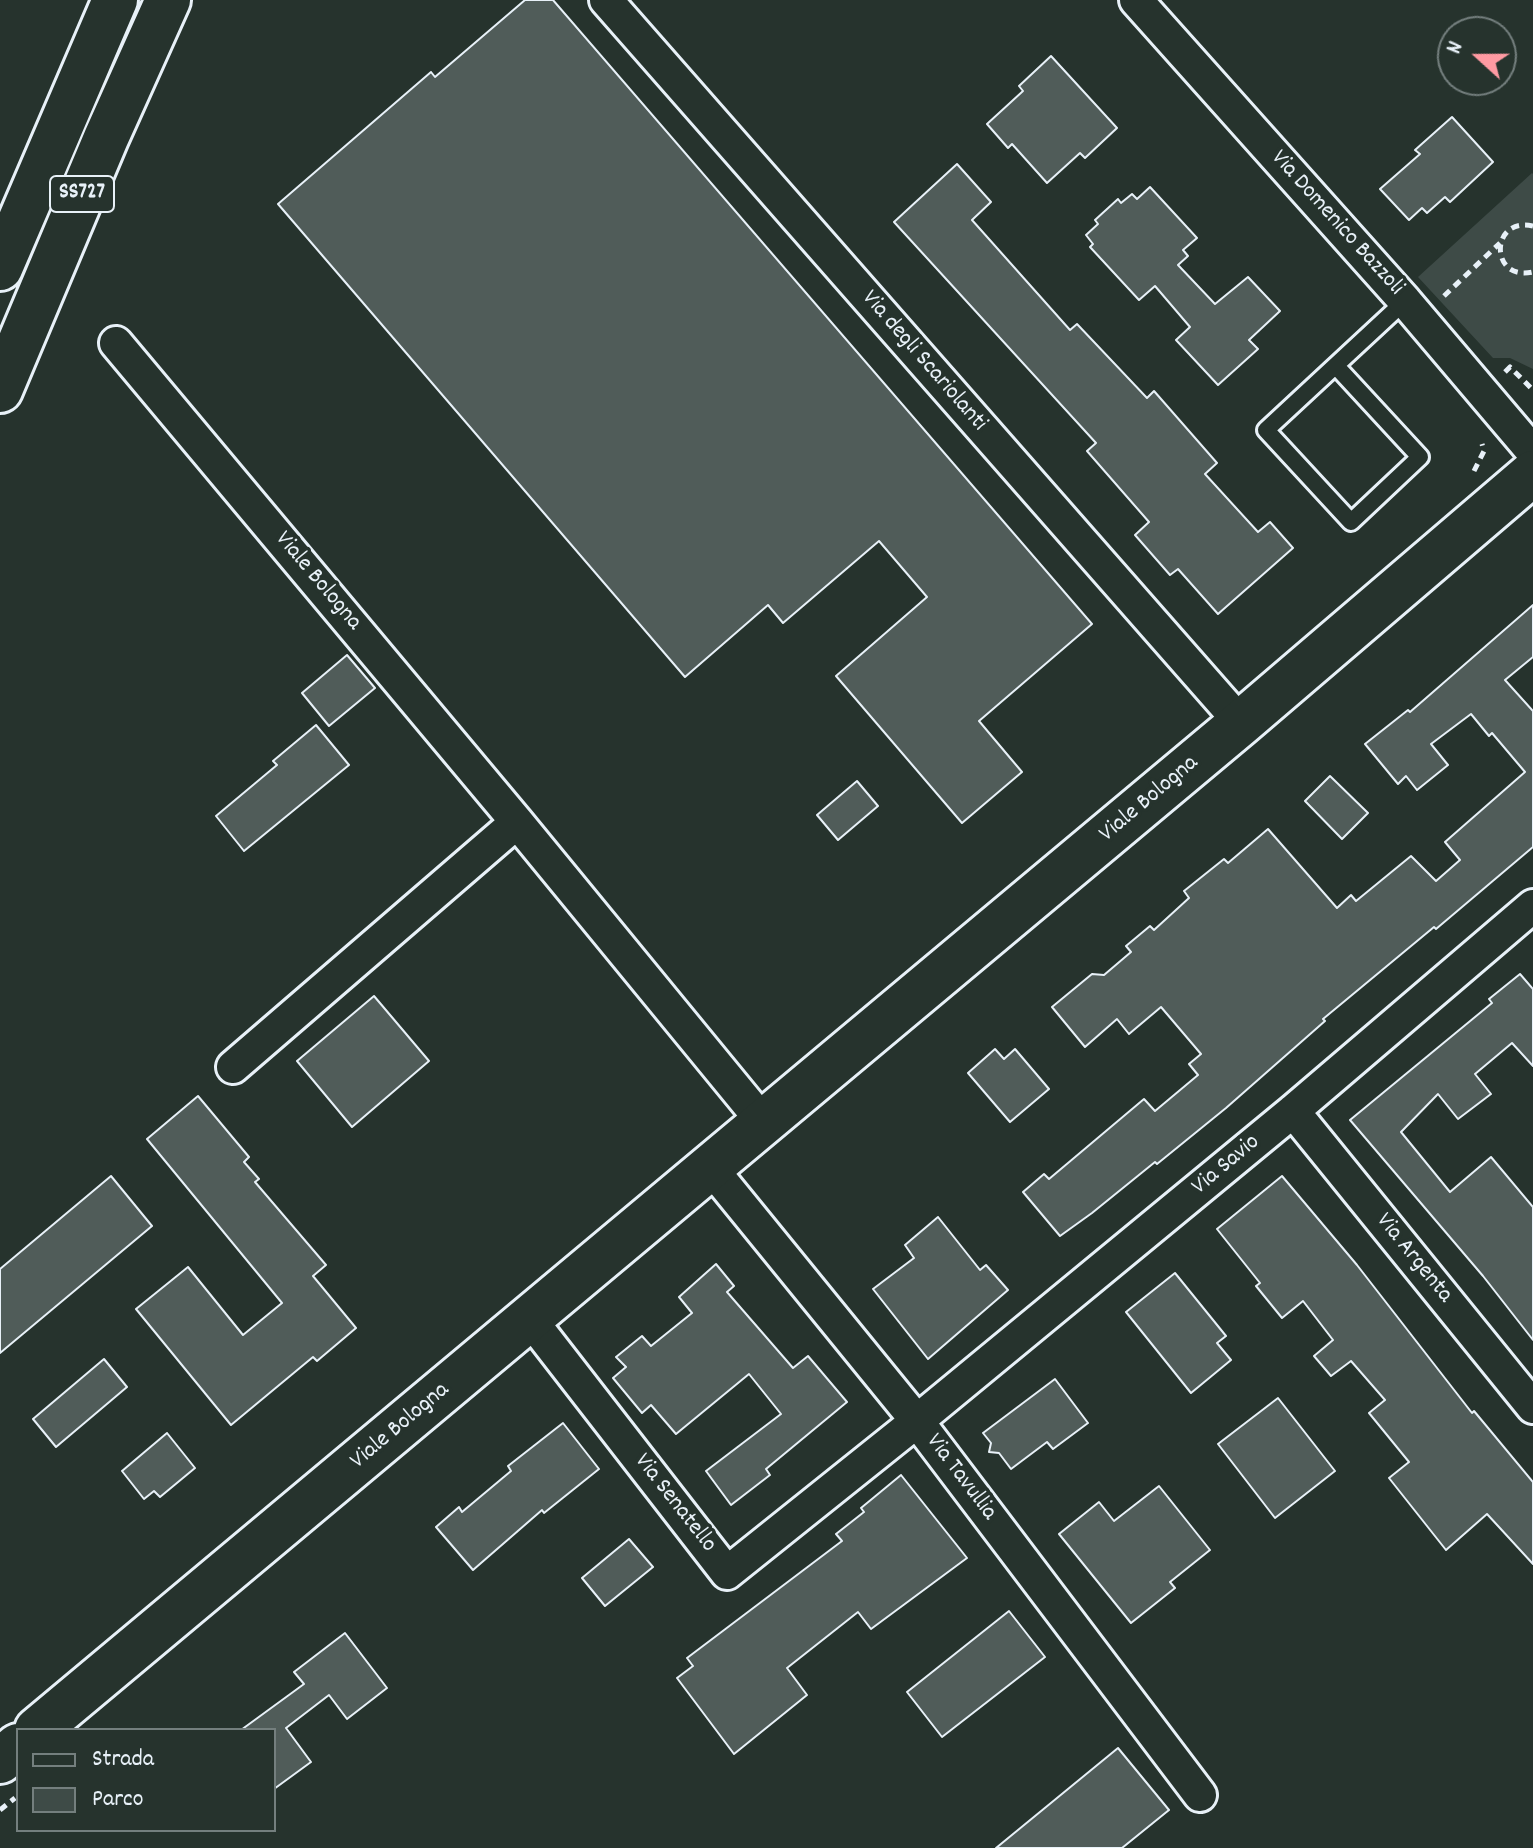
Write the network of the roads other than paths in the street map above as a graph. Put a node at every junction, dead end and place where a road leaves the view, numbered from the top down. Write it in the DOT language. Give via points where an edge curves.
graph roads {
  1 [pos="115,0"];
  2 [pos="168,0"];
  3 [pos="606,0"];
  4 [pos="1136,0"];
  5 [pos="0,268"];
  6 [pos="1412,310"];
  7 [pos="116,343"];
  8 [pos="1336,366"];
  9 [pos="0,390"];
  10 [pos="1533,452"];
  11 [pos="1533,473"];
  12 [pos="1241,723"];
  13 [pos="517,822"];
  14 [pos="1529,916"];
  15 [pos="233,1067"];
  16 [pos="1293,1111"];
  17 [pos="764,1123"];
  18 [pos="711,1168"];
  19 [pos="530,1319"];
  20 [pos="1533,1407"];
  21 [pos="917,1421"];
  22 [pos="39,1728"];
  23 [pos="16,1748"];
  24 [pos="0,1761"];
  25 [pos="1200,1795"];
  1 -- 5 [label="main road, SS727"];
  2 -- 9 [label="main road, SS727"];
  3 -- 12 [label="street, Via degli Scariolanti"];
  4 -- 6 [label="street, Via Domenico Bazzoli"];
  6 -- 8 [label="lane"];
  6 -- 10 [label="street, Via Domenico Bazzoli"];
  7 -- 13 [label="street, Viale Bologna"];
  8 -- 8 [label="lane" via="1266,430 1351,522 1420,457"];
  11 -- 12 [label="main road, Viale Bologna"];
  12 -- 17 [label="main road, Viale Bologna"];
  13 -- 15 [label="street"];
  13 -- 17 [label="street, Viale Bologna"];
  14 -- 16 [label="street, Via Savio"];
  16 -- 20 [label="street, Via Argenta"];
  16 -- 21 [label="street, Via Savio"];
  17 -- 18 [label="main road, Viale Bologna"];
  18 -- 19 [label="main road, Viale Bologna"];
  18 -- 21 [label="street, Via Tavullia"];
  19 -- 21 [label="street, Via Senatello" via="727,1573"];
  19 -- 22 [label="main road, Viale Bologna"];
  21 -- 25 [label="street, Via Tavullia"];
  23 -- 24 [label="main road"];
}
